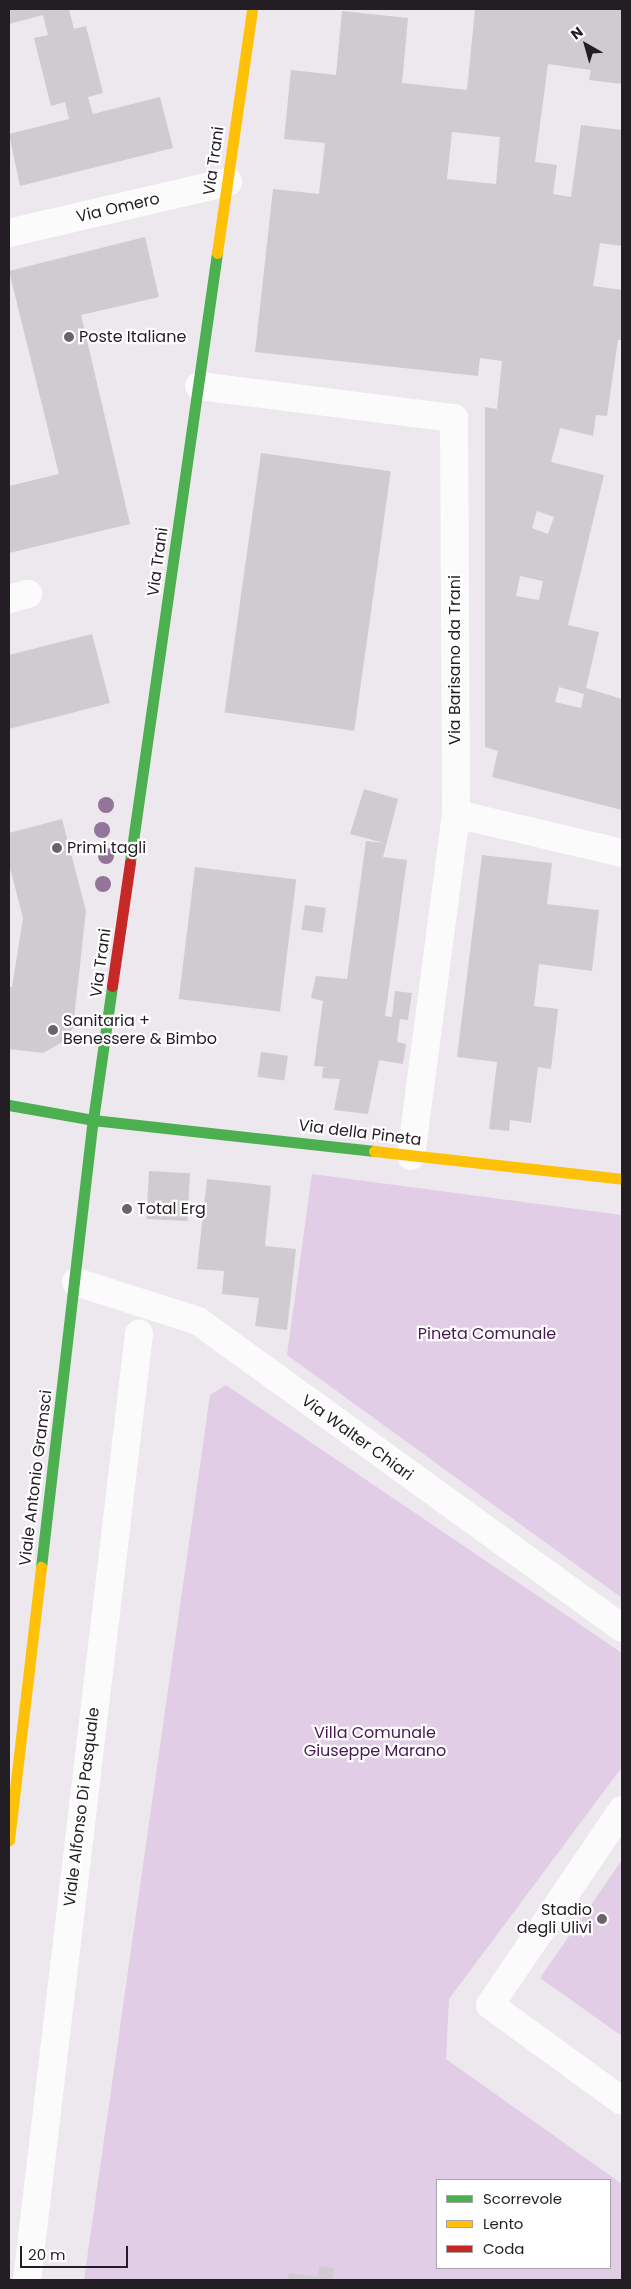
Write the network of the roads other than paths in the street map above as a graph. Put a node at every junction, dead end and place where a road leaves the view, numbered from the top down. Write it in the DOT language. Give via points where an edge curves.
graph roads {
  1 [pos="252,9"];
  2 [pos="228,182"];
  3 [pos="9,233"];
  4 [pos="199,386"];
  5 [pos="456,814"];
  6 [pos="622,853"];
  7 [pos="9,1105"];
  8 [pos="94,1120"];
  9 [pos="412,1156"];
  10 [pos="622,1179"];
  11 [pos="76,1282"];
  12 [pos="139,1334"];
  13 [pos="622,1628"];
  14 [pos="622,1810"];
  15 [pos="9,1840"];
  16 [pos="622,2101"];
  17 [pos="27,2280"];
  1 -- 2 [label="main road, Via Trani"];
  2 -- 3 [label="street, Via Omero"];
  2 -- 4 [label="main road, Via Trani"];
  4 -- 5 [label="street, Via Barisano da Trani" via="454,418"];
  4 -- 8 [label="main road, Via Trani"];
  5 -- 6 [label="street"];
  5 -- 9 [label="street, Via Barisano da Trani"];
  7 -- 8 [label="main road, Via della Pineta"];
  8 -- 9 [label="main road, Via della Pineta"];
  8 -- 11 [label="main road, Viale Antonio Gramsci"];
  9 -- 10 [label="main road, Via della Pineta"];
  11 -- 13 [label="street, Via Walter Chiari" via="198,1321"];
  11 -- 15 [label="main road, Viale Antonio Gramsci"];
  12 -- 17 [label="street, Viale Alfonso Di Pasquale"];
  14 -- 16 [label="street" via="490,2005"];
}
